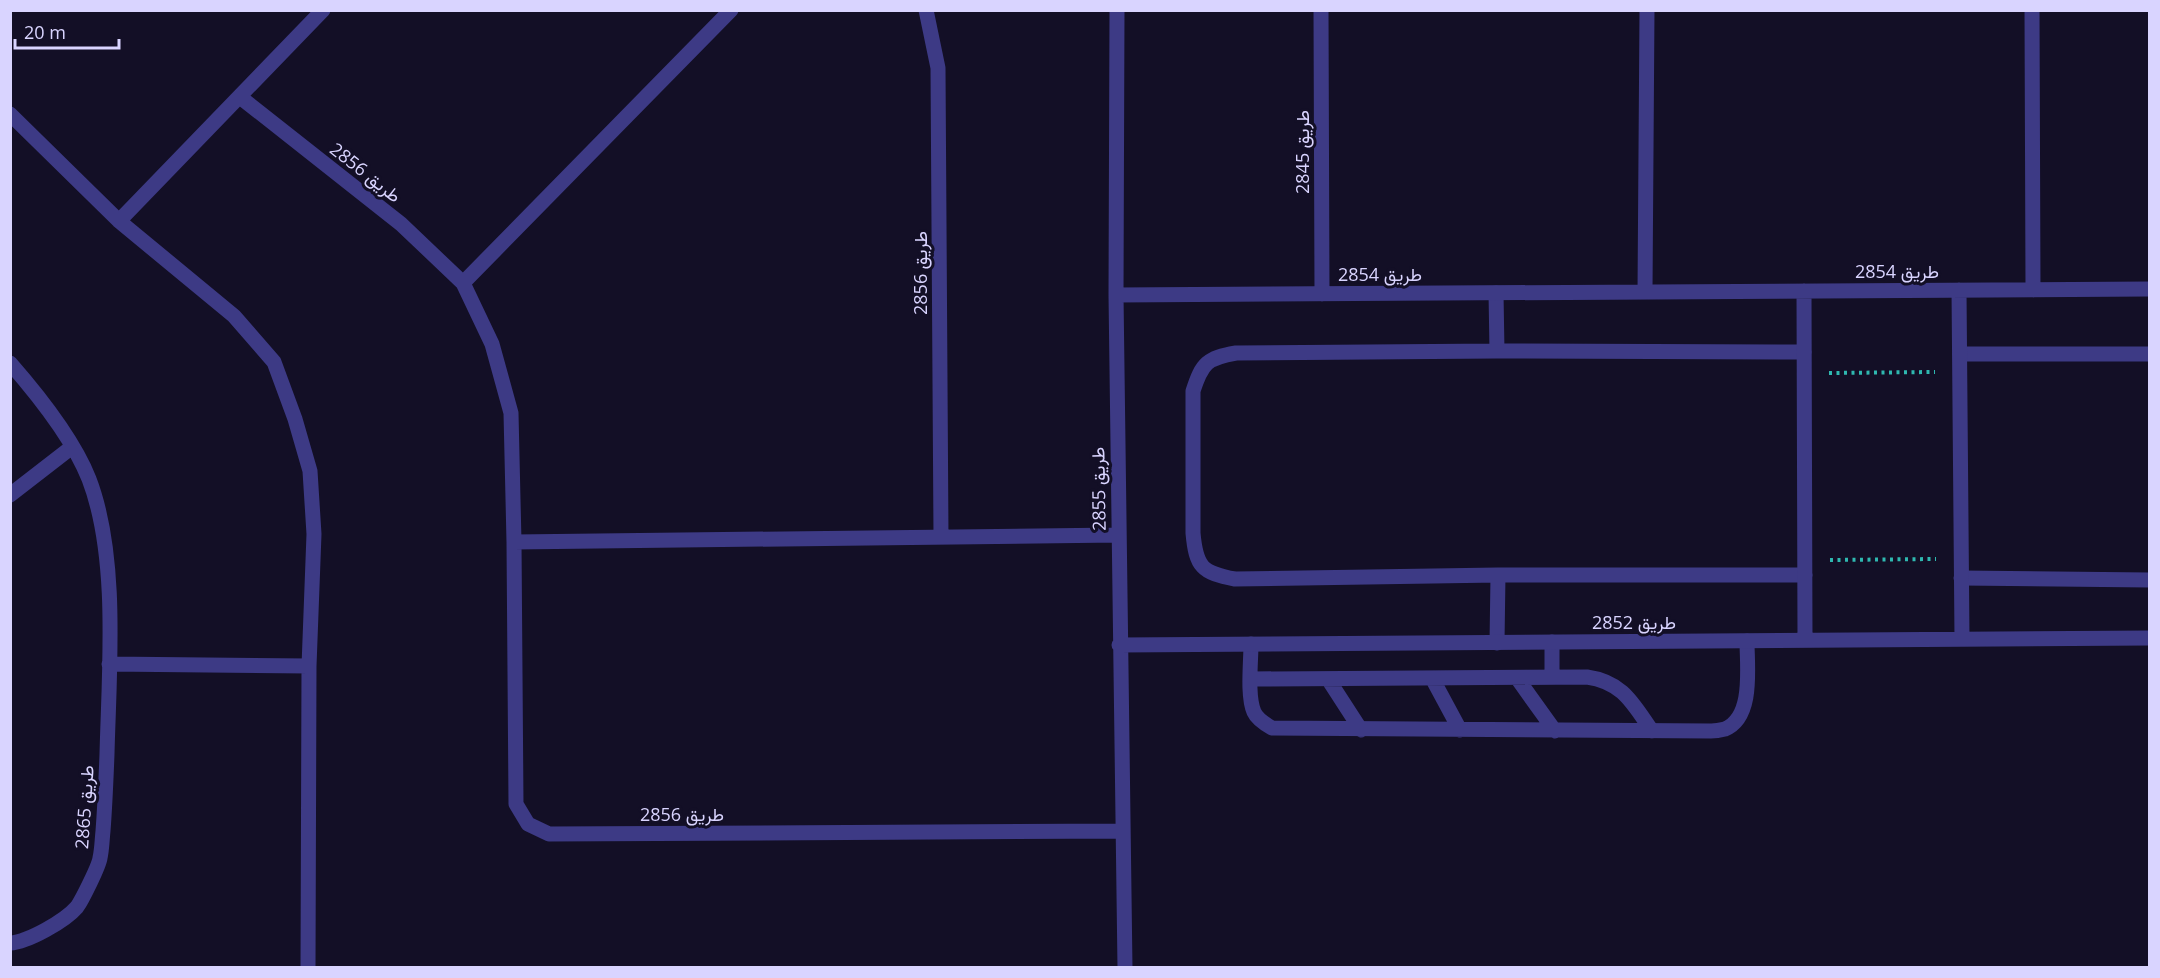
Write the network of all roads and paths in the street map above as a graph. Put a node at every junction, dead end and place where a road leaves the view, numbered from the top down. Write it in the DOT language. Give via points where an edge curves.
graph roads {
  1 [pos="323,10"];
  2 [pos="731,10"];
  3 [pos="926,10"];
  4 [pos="1117,10"];
  5 [pos="1321,10"];
  6 [pos="1647,10"];
  7 [pos="2032,10"];
  8 [pos="240,97"];
  9 [pos="10,114"];
  10 [pos="119,221"];
  11 [pos="464,284"];
  12 [pos="2150,289"];
  13 [pos="1959,290"];
  14 [pos="2033,290"];
  15 [pos="1804,291"];
  16 [pos="1645,292"];
  17 [pos="1496,293"];
  18 [pos="1322,294"];
  19 [pos="1116,295"];
  20 [pos="1497,351"];
  21 [pos="1804,352"];
  22 [pos="1960,354"];
  23 [pos="2150,354"];
  24 [pos="10,363"];
  25 [pos="1960,372"];
  26 [pos="1804,373"];
  27 [pos="72,447"];
  28 [pos="10,495"];
  29 [pos="1118,535"];
  30 [pos="941,537"];
  31 [pos="514,542"];
  32 [pos="1961,559"];
  33 [pos="1805,568"];
  34 [pos="1498,575"];
  35 [pos="1961,578"];
  36 [pos="2150,580"];
  37 [pos="2150,638"];
  38 [pos="1962,639"];
  39 [pos="1805,640"];
  40 [pos="1747,641"];
  41 [pos="1497,642"];
  42 [pos="1552,642"];
  43 [pos="1251,644"];
  44 [pos="1119,645"];
  45 [pos="110,664"];
  46 [pos="309,666"];
  47 [pos="1552,677"];
  48 [pos="1432,678"];
  49 [pos="1517,678"];
  50 [pos="1251,679"];
  51 [pos="1328,679"];
  52 [pos="1361,730"];
  53 [pos="1460,730"];
  54 [pos="1555,731"];
  55 [pos="1652,731"];
  56 [pos="1123,831"];
  57 [pos="10,943"];
  58 [pos="308,968"];
  59 [pos="1125,968"];
  1 -- 8 [label="street"];
  2 -- 11 [label="street"];
  3 -- 30 [label="street, طريق 2856" via="938,68"];
  4 -- 19 [label="street, طريق 2855"];
  5 -- 18 [label="street, طريق 2845"];
  6 -- 16 [label="street"];
  7 -- 14 [label="street"];
  8 -- 10 [label="street"];
  8 -- 11 [label="street, طريق 2856" via="401,224"];
  9 -- 10 [label="street"];
  10 -- 46 [label="street" via="234,316 274,362 310,471 314,534"];
  11 -- 31 [label="street, طريق 2856" via="492,344 511,413"];
  12 -- 14 [label="street, طريق 2854"];
  13 -- 14 [label="street, طريق 2854"];
  13 -- 15 [label="street, طريق 2854"];
  13 -- 22 [label="street"];
  15 -- 16 [label="street, طريق 2854"];
  15 -- 21 [label="street"];
  16 -- 17 [label="street, طريق 2854"];
  17 -- 18 [label="street, طريق 2854"];
  17 -- 20 [label="street"];
  18 -- 19 [label="street, طريق 2854"];
  19 -- 29 [label="street, طريق 2855"];
  20 -- 21 [label="street"];
  20 -- 34 [label="street" via="1215,356 1200,370 1193,402 1195,557 1211,574 1235,579"];
  21 -- 26 [label="street"];
  22 -- 23 [label="street"];
  22 -- 25 [label="street"];
  24 -- 27 [label="street, طريق 2865"];
  25 -- 26 [label="path"];
  25 -- 32 [label="street"];
  26 -- 33 [label="street"];
  27 -- 28 [label="street"];
  27 -- 45 [label="street, طريق 2865" via="89,479 99,516 105,551"];
  29 -- 30 [label="street"];
  29 -- 44 [label="street, طريق 2855"];
  30 -- 31 [label="street"];
  31 -- 56 [label="street, طريق 2856" via="516,804 528,824 549,834"];
  32 -- 33 [label="path"];
  32 -- 35 [label="street"];
  33 -- 34 [label="street"];
  33 -- 39 [label="street"];
  34 -- 41 [label="street"];
  35 -- 36 [label="street"];
  35 -- 38 [label="street"];
  37 -- 38 [label="street, طريق 2852"];
  38 -- 39 [label="street, طريق 2852"];
  39 -- 40 [label="street, طريق 2852"];
  40 -- 42 [label="street, طريق 2852"];
  40 -- 55 [label="street" via="1744,708 1737,720 1725,729 1711,731"];
  41 -- 42 [label="street, طريق 2852"];
  41 -- 43 [label="street, طريق 2852"];
  42 -- 47 [label="street"];
  43 -- 44 [label="street, طريق 2852"];
  43 -- 50 [label="street"];
  44 -- 56 [label="street, طريق 2855"];
  45 -- 46 [label="street"];
  45 -- 57 [label="street, طريق 2865" via="100,859 77,907 49,929 19,943"];
  46 -- 58 [label="street"];
  47 -- 49 [label="street"];
  47 -- 55 [label="street" via="1603,679 1616,686"];
  48 -- 49 [label="street"];
  48 -- 51 [label="street"];
  48 -- 53 [label="street"];
  49 -- 54 [label="street"];
  50 -- 51 [label="street"];
  50 -- 52 [label="street" via="1254,713 1272,728"];
  51 -- 52 [label="street"];
  52 -- 53 [label="street"];
  53 -- 54 [label="street"];
  54 -- 55 [label="street"];
  56 -- 59 [label="street, طريق 2855"];
}
